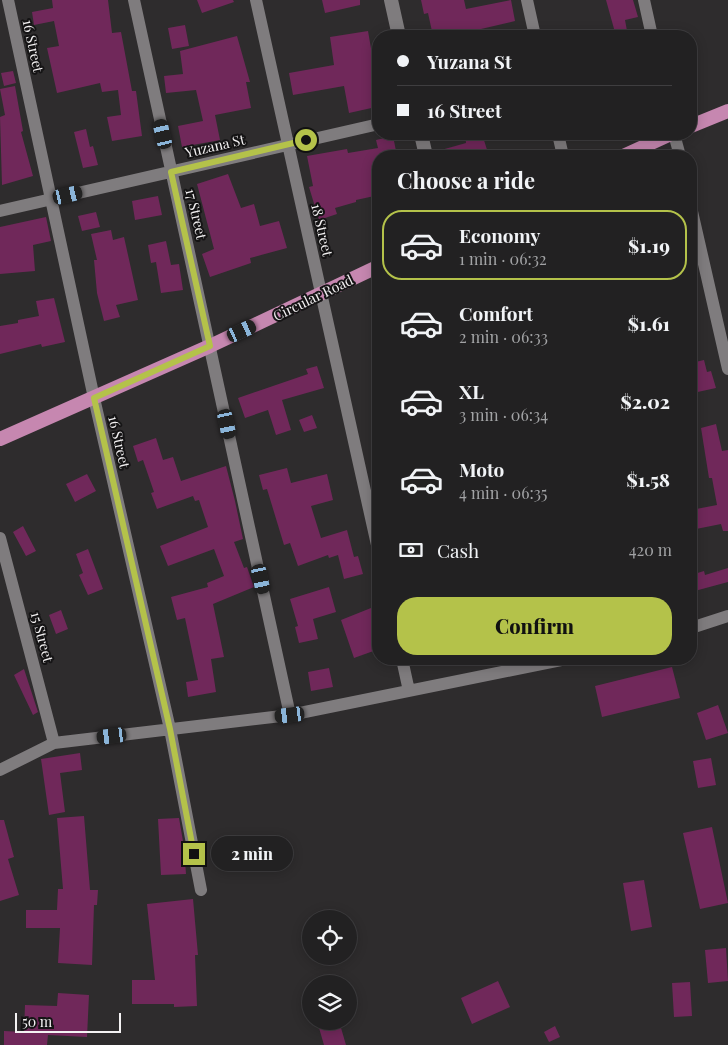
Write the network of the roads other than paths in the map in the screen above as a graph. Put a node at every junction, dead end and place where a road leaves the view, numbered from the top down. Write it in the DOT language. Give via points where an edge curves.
graph roads {
  1 [pos="8,0"];
  2 [pos="134,0"];
  3 [pos="256,0"];
  4 [pos="391,0"];
  5 [pos="527,0"];
  6 [pos="644,0"];
  7 [pos="398,30"];
  8 [pos="534,30"];
  9 [pos="651,30"];
  10 [pos="728,111"];
  11 [pos="697,124"];
  12 [pos="372,126"];
  13 [pos="659,140"];
  14 [pos="288,145"];
  15 [pos="637,150"];
  16 [pos="171,172"];
  17 [pos="51,199"];
  18 [pos="0,211"];
  19 [pos="697,233"];
  20 [pos="372,269"];
  21 [pos="322,294"];
  22 [pos="210,346"];
  23 [pos="728,369"];
  24 [pos="94,398"];
  25 [pos="0,440"];
  26 [pos="372,522"];
  27 [pos="0,538"];
  28 [pos="728,616"];
  29 [pos="697,626"];
  30 [pos="403,665"];
  31 [pos="520,665"];
  32 [pos="409,691"];
  33 [pos="290,715"];
  34 [pos="170,729"];
  35 [pos="54,743"];
  36 [pos="0,770"];
  37 [pos="201,890"];
  1 -- 17 [label="street, 16 Street"];
  2 -- 16 [label="street, 17 Street"];
  3 -- 14 [label="street, 18 Street"];
  4 -- 7 [label="street"];
  5 -- 8 [label="street"];
  6 -- 9 [label="street"];
  10 -- 11 [label="main road"];
  12 -- 14 [label="street, Yuzana St"];
  13 -- 15 [label="main road"];
  14 -- 16 [label="street, Yuzana St"];
  14 -- 21 [label="street, 18 Street"];
  16 -- 17 [label="street, Yuzana St"];
  16 -- 22 [label="street, 17 Street"];
  17 -- 18 [label="street, Yuzana St"];
  17 -- 24 [label="street, 16 Street"];
  19 -- 23 [label="street"];
  20 -- 21 [label="main road, Circular Road"];
  21 -- 22 [label="main road, Circular Road"];
  21 -- 26 [label="street, 18 Street"];
  22 -- 24 [label="main road, Circular Road"];
  22 -- 33 [label="street, 17 Street"];
  24 -- 25 [label="main road, Circular Road"];
  24 -- 34 [label="street, 16 Street"];
  27 -- 35 [label="street, 15 Street"];
  28 -- 29 [label="street"];
  30 -- 32 [label="street"];
  31 -- 32 [label="street"];
  32 -- 33 [label="street"];
  33 -- 34 [label="street"];
  34 -- 35 [label="street"];
  34 -- 37 [label="street, 16 Street"];
  35 -- 36 [label="street"];
}
